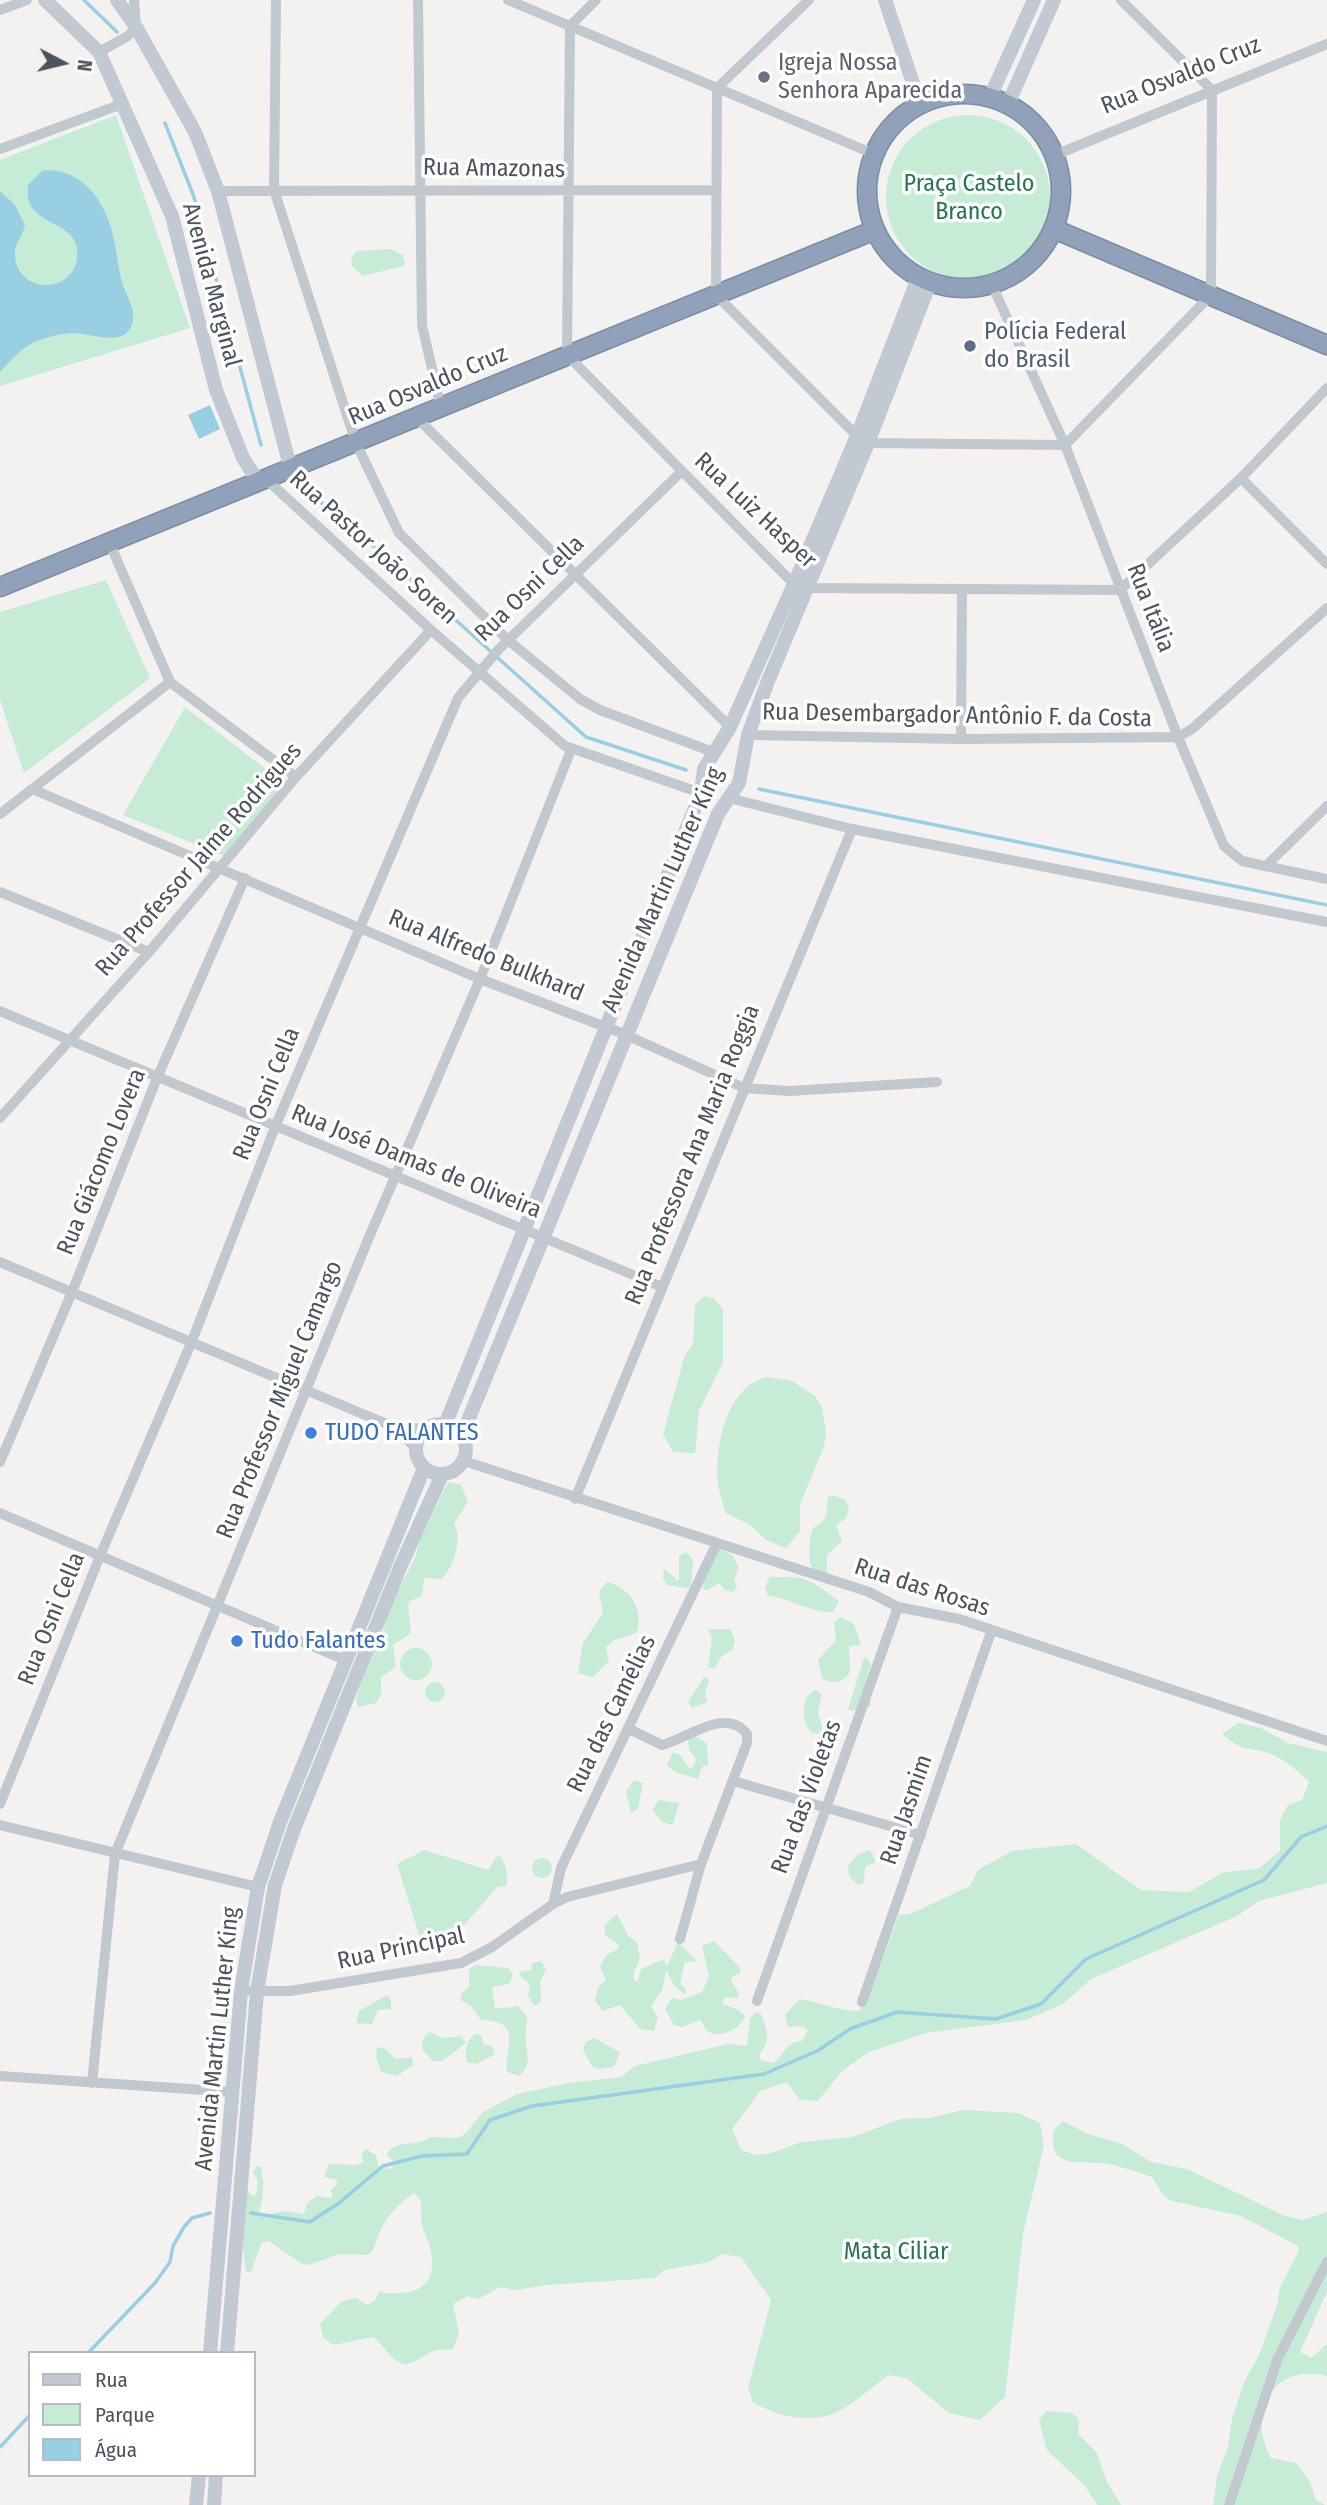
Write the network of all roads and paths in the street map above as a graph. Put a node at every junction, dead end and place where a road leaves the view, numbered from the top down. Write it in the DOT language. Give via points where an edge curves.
graph roads {
  1 [pos="27,0"];
  2 [pos="45,0"];
  3 [pos="117,0"];
  4 [pos="134,0"];
  5 [pos="276,0"];
  6 [pos="418,0"];
  7 [pos="508,0"];
  8 [pos="596,0"];
  9 [pos="809,0"];
  10 [pos="885,0"];
  11 [pos="1034,0"];
  12 [pos="1054,0"];
  13 [pos="1121,0"];
  14 [pos="0,10"];
  15 [pos="570,26"];
  16 [pos="136,27"];
  17 [pos="1327,44"];
  18 [pos="99,52"];
  19 [pos="717,88"];
  20 [pos="1212,90"];
  21 [pos="990,97"];
  22 [pos="122,104"];
  23 [pos="920,104"];
  24 [pos="1008,104"];
  25 [pos="0,149"];
  26 [pos="874,153"];
  27 [pos="1055,155"];
  28 [pos="418,188"];
  29 [pos="274,190"];
  30 [pos="714,190"];
  31 [pos="218,191"];
  32 [pos="569,191"];
  33 [pos="1054,229"];
  34 [pos="875,230"];
  35 [pos="924,280"];
  36 [pos="992,285"];
  37 [pos="716,295"];
  38 [pos="1211,295"];
  39 [pos="1327,345"];
  40 [pos="567,355"];
  41 [pos="1327,388"];
  42 [pos="441,408"];
  43 [pos="417,418"];
  44 [pos="862,439"];
  45 [pos="356,443"];
  46 [pos="1065,444"];
  47 [pos="290,470"];
  48 [pos="682,471"];
  49 [pos="1241,478"];
  50 [pos="263,481"];
  51 [pos="110,544"];
  52 [pos="1327,564"];
  53 [pos="575,575"];
  54 [pos="801,586"];
  55 [pos="0,587"];
  56 [pos="962,590"];
  57 [pos="1120,590"];
  58 [pos="1327,608"];
  59 [pos="431,630"];
  60 [pos="508,640"];
  61 [pos="481,668"];
  62 [pos="753,676"];
  63 [pos="170,681"];
  64 [pos="768,681"];
  65 [pos="730,727"];
  66 [pos="748,735"];
  67 [pos="1178,737"];
  68 [pos="961,740"];
  69 [pos="572,750"];
  70 [pos="716,753"];
  71 [pos="741,764"];
  72 [pos="296,777"];
  73 [pos="32,789"];
  74 [pos="701,793"];
  75 [pos="729,798"];
  76 [pos="1327,806"];
  77 [pos="0,814"];
  78 [pos="852,829"];
  79 [pos="1267,865"];
  80 [pos="220,868"];
  81 [pos="245,878"];
  82 [pos="1327,879"];
  83 [pos="0,892"];
  84 [pos="657,902"];
  85 [pos="676,911"];
  86 [pos="1327,922"];
  87 [pos="360,926"];
  88 [pos="149,952"];
  89 [pos="480,979"];
  90 [pos="0,1012"];
  91 [pos="607,1028"];
  92 [pos="624,1034"];
  93 [pos="69,1041"];
  94 [pos="157,1078"];
  95 [pos="937,1082"];
  96 [pos="744,1088"];
  97 [pos="0,1118"];
  98 [pos="275,1127"];
  99 [pos="397,1178"];
  100 [pos="526,1230"];
  101 [pos="542,1237"];
  102 [pos="0,1262"];
  103 [pos="662,1287"];
  104 [pos="72,1292"];
  105 [pos="192,1341"];
  106 [pos="308,1390"];
  107 [pos="445,1425"];
  108 [pos="394,1427"];
  109 [pos="426,1429"];
  110 [pos="462,1435"];
  111 [pos="416,1448"];
  112 [pos="464,1461"];
  113 [pos="0,1462"];
  114 [pos="424,1468"];
  115 [pos="442,1475"];
  116 [pos="575,1499"];
  117 [pos="0,1513"];
  118 [pos="716,1545"];
  119 [pos="100,1556"];
  120 [pos="898,1607"];
  121 [pos="216,1608"];
  122 [pos="991,1632"];
  123 [pos="345,1660"];
  124 [pos="629,1729"];
  125 [pos="1327,1741"];
  126 [pos="733,1781"];
  127 [pos="0,1804"];
  128 [pos="825,1808"];
  129 [pos="280,1822"];
  130 [pos="0,1825"];
  131 [pos="294,1829"];
  132 [pos="921,1835"];
  133 [pos="115,1854"];
  134 [pos="701,1864"];
  135 [pos="258,1887"];
  136 [pos="552,1904"];
  137 [pos="680,1939"];
  138 [pos="241,1991"];
  139 [pos="257,1992"];
  140 [pos="757,2001"];
  141 [pos="862,2002"];
  142 [pos="0,2076"];
  143 [pos="92,2083"];
  144 [pos="233,2092"];
  145 [pos="1327,2262"];
  146 [pos="210,2351"];
  147 [pos="227,2351"];
  148 [pos="199,2477"];
  149 [pos="216,2477"];
  150 [pos="196,2505"];
  151 [pos="214,2505"];
  152 [pos="1229,2505"];
  1 -- 14 [label="street"];
  2 -- 18 [label="main road, Avenida Marginal"];
  3 -- 16 [label="main road, Avenida Marginal"];
  4 -- 16 [label="street"];
  5 -- 29 [label="street, Rua Pastor João Soren"];
  6 -- 28 [label="street"];
  7 -- 15 [label="street"];
  8 -- 15 [label="street"];
  9 -- 19 [label="street"];
  10 -- 23 [label="main road"];
  11 -- 21 [label="main road"];
  12 -- 24 [label="main road"];
  13 -- 20 [label="street"];
  15 -- 19 [label="street"];
  15 -- 32 [label="street"];
  16 -- 18 [label="street"];
  16 -- 31 [label="main road, Avenida Marginal" via="195,132"];
  17 -- 20 [label="street, Rua Osvaldo Cruz"];
  18 -- 22 [label="main road, Avenida Marginal"];
  19 -- 26 [label="street"];
  19 -- 30 [label="street"];
  20 -- 27 [label="street, Rua Osvaldo Cruz"];
  20 -- 38 [label="street"];
  21 -- 23 [label="highway" via="954,95"];
  21 -- 24 [label="highway"];
  22 -- 25 [label="street"];
  22 -- 50 [label="main road, Avenida Marginal" via="172,216 216,390 243,458"];
  23 -- 26 [label="highway" via="901,117"];
  24 -- 27 [label="highway" via="1035,125"];
  26 -- 34 [label="highway" via="867,192"];
  27 -- 33 [label="highway" via="1061,179"];
  28 -- 29 [label="street, Rua Amazonas"];
  28 -- 32 [label="street, Rua Amazonas"];
  28 -- 42 [label="street" via="422,325"];
  29 -- 31 [label="street, Rua Amazonas"];
  29 -- 45 [label="street, Rua Pastor João Soren"];
  30 -- 32 [label="street, Rua Amazonas"];
  30 -- 37 [label="street"];
  31 -- 47 [label="main road, Avenida Marginal"];
  32 -- 40 [label="street"];
  33 -- 36 [label="highway" via="1025,266"];
  33 -- 38 [label="highway"];
  34 -- 35 [label="highway" via="893,257"];
  34 -- 37 [label="highway, Rua Osvaldo Cruz"];
  35 -- 36 [label="highway" via="961,289"];
  35 -- 44 [label="main road, Avenida Martin Luther King"];
  36 -- 46 [label="street, Rua Itália"];
  37 -- 40 [label="highway, Rua Osvaldo Cruz"];
  37 -- 44 [label="street"];
  38 -- 39 [label="highway"];
  38 -- 46 [label="street"];
  40 -- 42 [label="highway, Rua Osvaldo Cruz"];
  40 -- 48 [label="street, Rua Luiz Hasper"];
  41 -- 49 [label="street"];
  42 -- 43 [label="highway, Rua Osvaldo Cruz"];
  43 -- 45 [label="highway, Rua Osvaldo Cruz"];
  43 -- 53 [label="street, Rua Desembargador Antônio F. da Costa"];
  44 -- 46 [label="street"];
  44 -- 54 [label="main road, Avenida Martin Luther King"];
  45 -- 47 [label="highway, Rua Osvaldo Cruz"];
  45 -- 60 [label="street, Rua Pastor João Soren" via="399,533"];
  46 -- 57 [label="street, Rua Itália"];
  47 -- 50 [label="highway, Rua Osvaldo Cruz"];
  48 -- 53 [label="street, Rua Osni Cella"];
  48 -- 54 [label="street, Rua Luiz Hasper"];
  49 -- 52 [label="street"];
  49 -- 57 [label="street"];
  50 -- 51 [label="highway, Rua Osvaldo Cruz"];
  50 -- 59 [label="street, Rua Pastor João Soren"];
  51 -- 55 [label="highway, Rua Osvaldo Cruz"];
  51 -- 63 [label="street"];
  53 -- 60 [label="street, Rua Osni Cella"];
  53 -- 65 [label="street, Rua Desembargador Antônio F. da Costa"];
  54 -- 56 [label="street, Rua Luiz Hasper"];
  54 -- 62 [label="main road, Avenida Martin Luther King"];
  54 -- 64 [label="main road, Avenida Martin Luther King"];
  56 -- 57 [label="street, Rua Luiz Hasper"];
  56 -- 68 [label="street"];
  57 -- 67 [label="street, Rua Itália"];
  58 -- 67 [label="street, Rua Desembargador Antônio F. da Costa"];
  59 -- 61 [label="street, Rua Pastor João Soren"];
  59 -- 72 [label="street, Rua Professor Jaime Rodrigues"];
  60 -- 61 [label="street, Rua Osni Cella"];
  60 -- 70 [label="street, Rua Pastor João Soren" via="600,710"];
  61 -- 69 [label="street, Rua Pastor João Soren"];
  61 -- 87 [label="street, Rua Osni Cella" via="458,698"];
  62 -- 64 [label="main road"];
  62 -- 65 [label="main road, Avenida Martin Luther King"];
  63 -- 72 [label="street"];
  63 -- 73 [label="street"];
  64 -- 66 [label="main road, Avenida Martin Luther King"];
  65 -- 70 [label="main road, Avenida Martin Luther King"];
  66 -- 68 [label="street, Rua Desembargador Antônio F. da Costa"];
  66 -- 71 [label="main road, Avenida Martin Luther King"];
  67 -- 68 [label="street, Rua Desembargador Antônio F. da Costa"];
  67 -- 79 [label="street, Rua Itália" via="1224,846 1242,861"];
  69 -- 74 [label="street, Rua Pastor João Soren"];
  69 -- 89 [label="street, Rua Professor Miguel Camargo"];
  70 -- 71 [label="main road" via="730,755"];
  70 -- 74 [label="main road, Avenida Martin Luther King" via="704,769"];
  71 -- 75 [label="main road, Avenida Martin Luther King" via="739,783"];
  72 -- 80 [label="street, Rua Professor Jaime Rodrigues"];
  73 -- 77 [label="street"];
  73 -- 80 [label="street, Rua Alfredo Bulkhard"];
  74 -- 75 [label="main road"];
  74 -- 84 [label="main road, Avenida Martin Luther King"];
  75 -- 78 [label="street"];
  75 -- 85 [label="main road, Avenida Martin Luther King"];
  76 -- 79 [label="street"];
  78 -- 86 [label="street"];
  78 -- 96 [label="street, Rua Professora Ana Maria Roggia"];
  79 -- 82 [label="street, Rua Itália"];
  80 -- 81 [label="street, Rua Alfredo Bulkhard"];
  80 -- 88 [label="street, Rua Professor Jaime Rodrigues"];
  81 -- 87 [label="street, Rua Alfredo Bulkhard"];
  81 -- 94 [label="street, Rua Giácomo Lovera"];
  83 -- 88 [label="street"];
  84 -- 85 [label="main road"];
  84 -- 91 [label="main road, Avenida Martin Luther King"];
  85 -- 92 [label="main road, Avenida Martin Luther King"];
  87 -- 89 [label="street, Rua Alfredo Bulkhard"];
  87 -- 98 [label="street, Rua Osni Cella"];
  88 -- 93 [label="street, Rua Professor Jaime Rodrigues"];
  89 -- 91 [label="street, Rua Alfredo Bulkhard"];
  89 -- 99 [label="street, Rua Professor Miguel Camargo"];
  90 -- 93 [label="street, Rua José Damas de Oliveira"];
  91 -- 92 [label="street, Rua Alfredo Bulkhard"];
  91 -- 100 [label="main road, Avenida Martin Luther King"];
  92 -- 96 [label="street, Rua Alfredo Bulkhard"];
  92 -- 101 [label="main road, Avenida Martin Luther King"];
  93 -- 94 [label="street, Rua José Damas de Oliveira"];
  93 -- 97 [label="street, Rua Professor Jaime Rodrigues"];
  94 -- 98 [label="street, Rua José Damas de Oliveira"];
  94 -- 104 [label="street, Rua Giácomo Lovera"];
  95 -- 96 [label="street, Rua Alfredo Bulkhard" via="790,1091"];
  96 -- 103 [label="street, Rua Professora Ana Maria Roggia"];
  98 -- 99 [label="street, Rua José Damas de Oliveira"];
  98 -- 105 [label="street, Rua Osni Cella"];
  99 -- 100 [label="street, Rua José Damas de Oliveira"];
  99 -- 106 [label="street, Rua Professor Miguel Camargo"];
  100 -- 101 [label="street, Rua José Damas de Oliveira"];
  100 -- 107 [label="main road, Avenida Martin Luther King"];
  101 -- 103 [label="street, Rua José Damas de Oliveira"];
  101 -- 110 [label="main road, Avenida Martin Luther King"];
  102 -- 104 [label="street"];
  103 -- 116 [label="street, Rua Professora Ana Maria Roggia"];
  104 -- 105 [label="street"];
  104 -- 113 [label="street, Rua Giácomo Lovera"];
  105 -- 106 [label="street"];
  105 -- 119 [label="street, Rua Osni Cella"];
  106 -- 108 [label="street"];
  106 -- 121 [label="street, Rua Professor Miguel Camargo"];
  107 -- 109 [label="main road"];
  107 -- 110 [label="main road"];
  108 -- 109 [label="street"];
  108 -- 111 [label="street"];
  109 -- 111 [label="main road"];
  110 -- 112 [label="main road"];
  111 -- 114 [label="main road"];
  112 -- 115 [label="main road"];
  112 -- 116 [label="street, Rua das Rosas"];
  114 -- 115 [label="main road"];
  114 -- 123 [label="main road, Avenida Martin Luther King"];
  115 -- 131 [label="main road, Avenida Martin Luther King"];
  116 -- 118 [label="street, Rua das Rosas"];
  117 -- 119 [label="street"];
  118 -- 120 [label="street, Rua das Rosas" via="869,1592"];
  118 -- 124 [label="street, Rua das Camélias"];
  119 -- 121 [label="street"];
  119 -- 127 [label="street, Rua Osni Cella"];
  120 -- 122 [label="street, Rua das Rosas" via="947,1616"];
  120 -- 128 [label="street, Rua das Violetas"];
  121 -- 123 [label="street"];
  121 -- 133 [label="street, Rua Professor Miguel Camargo"];
  122 -- 125 [label="street, Rua das Rosas"];
  122 -- 132 [label="street, Rua Jasmim"];
  123 -- 129 [label="main road, Avenida Martin Luther King"];
  124 -- 126 [label="street" via="662,1745 714,1724 738,1726 747,1734 747,1743"];
  124 -- 136 [label="street, Rua das Camélias" via="561,1868"];
  126 -- 128 [label="street"];
  126 -- 134 [label="street"];
  128 -- 132 [label="street"];
  128 -- 140 [label="street, Rua das Violetas"];
  129 -- 131 [label="main road"];
  129 -- 135 [label="main road, Avenida Martin Luther King"];
  130 -- 133 [label="street"];
  131 -- 139 [label="main road, Avenida Martin Luther King" via="275,1885"];
  132 -- 141 [label="street, Rua Jasmim"];
  133 -- 135 [label="street"];
  133 -- 143 [label="street, Rua Professor Miguel Camargo"];
  134 -- 136 [label="street, Rua Principal" via="626,1880"];
  134 -- 137 [label="street"];
  135 -- 138 [label="main road, Avenida Martin Luther King"];
  136 -- 139 [label="street, Rua Principal" via="461,1963 302,1990"];
  138 -- 139 [label="street, Rua Principal"];
  138 -- 144 [label="main road, Avenida Martin Luther King"];
  139 -- 147 [label="main road, Avenida Martin Luther King"];
  142 -- 143 [label="street"];
  143 -- 144 [label="street"];
  144 -- 146 [label="main road, Avenida Martin Luther King"];
  145 -- 152 [label="street" via="1278,2358"];
  148 -- 150 [label="main road"];
  149 -- 151 [label="main road"];
}
